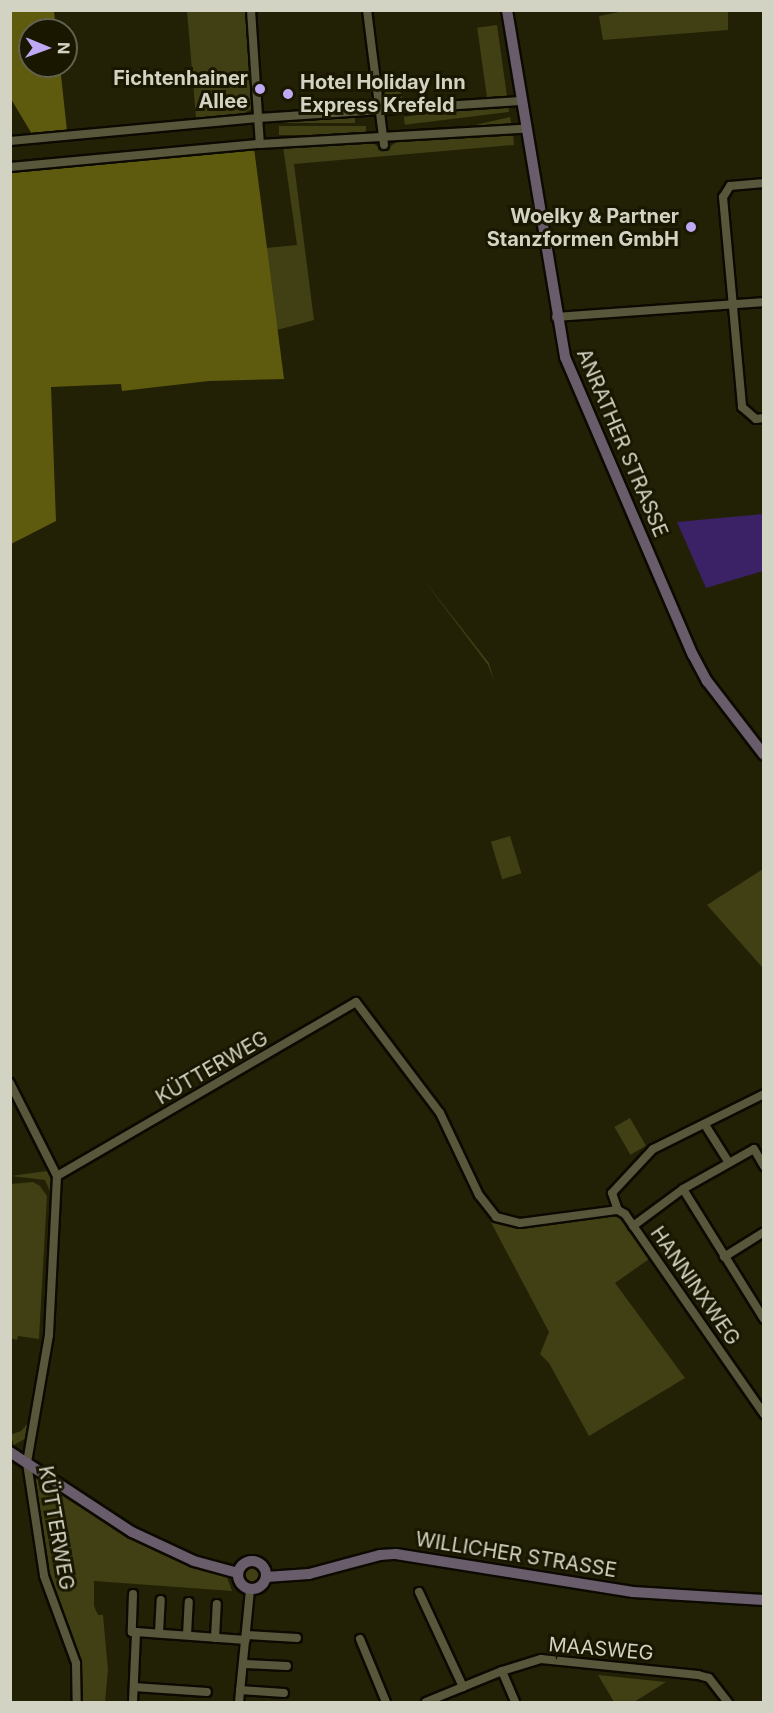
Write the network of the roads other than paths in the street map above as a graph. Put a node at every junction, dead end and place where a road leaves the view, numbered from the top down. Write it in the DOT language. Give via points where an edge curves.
graph roads {
  1 [pos="251,10"];
  2 [pos="367,10"];
  3 [pos="507,10"];
  4 [pos="520,101"];
  5 [pos="380,111"];
  6 [pos="258,118"];
  7 [pos="524,129"];
  8 [pos="14,140"];
  9 [pos="383,141"];
  10 [pos="260,144"];
  11 [pos="15,167"];
  12 [pos="764,183"];
  13 [pos="764,302"];
  14 [pos="732,305"];
  15 [pos="556,317"];
  16 [pos="764,418"];
  17 [pos="764,755"];
  18 [pos="10,1083"];
  19 [pos="764,1094"];
  20 [pos="707,1128"];
  21 [pos="729,1163"];
  22 [pos="764,1166"];
  23 [pos="57,1176"];
  24 [pos="683,1189"];
  25 [pos="618,1210"];
  26 [pos="633,1226"];
  27 [pos="764,1232"];
  28 [pos="724,1257"];
  29 [pos="764,1319"];
  30 [pos="764,1414"];
  31 [pos="10,1452"];
  32 [pos="27,1463"];
  33 [pos="238,1573"];
  34 [pos="266,1577"];
  35 [pos="250,1590"];
  36 [pos="419,1592"];
  37 [pos="133,1594"];
  38 [pos="161,1600"];
  39 [pos="764,1600"];
  40 [pos="189,1602"];
  41 [pos="217,1604"];
  42 [pos="135,1632"];
  43 [pos="159,1633"];
  44 [pos="187,1635"];
  45 [pos="246,1637"];
  46 [pos="216,1638"];
  47 [pos="297,1638"];
  48 [pos="360,1639"];
  49 [pos="245,1664"];
  50 [pos="287,1666"];
  51 [pos="502,1671"];
  52 [pos="134,1687"];
  53 [pos="463,1687"];
  54 [pos="240,1690"];
  55 [pos="207,1692"];
  56 [pos="284,1693"];
  57 [pos="77,1702"];
  58 [pos="133,1702"];
  59 [pos="239,1702"];
  60 [pos="386,1702"];
  61 [pos="426,1702"];
  62 [pos="515,1702"];
  63 [pos="728,1702"];
  1 -- 6 [label="street"];
  2 -- 5 [label="street"];
  3 -- 4 [label="street, ANRATHER STRASSE"];
  4 -- 5 [label="street"];
  4 -- 7 [label="street, ANRATHER STRASSE"];
  5 -- 6 [label="street"];
  5 -- 9 [label="street"];
  6 -- 8 [label="street"];
  6 -- 10 [label="street"];
  7 -- 9 [label="street"];
  7 -- 15 [label="street, ANRATHER STRASSE"];
  9 -- 10 [label="street"];
  10 -- 11 [label="street"];
  12 -- 14 [label="street" via="730,186 723,197"];
  13 -- 14 [label="street"];
  14 -- 15 [label="street"];
  14 -- 16 [label="street" via="742,407 756,419"];
  15 -- 17 [label="street, ANRATHER STRASSE" via="565,357 583,402 693,655 707,681"];
  18 -- 23 [label="street, KÜTTERWEG"];
  19 -- 25 [label="street" via="653,1149 614,1189 613,1201"];
  20 -- 21 [label="street"];
  21 -- 22 [label="street" via="754,1149"];
  21 -- 24 [label="street"];
  23 -- 25 [label="street, KÜTTERWEG" via="356,1002 440,1113 479,1195 496,1217 520,1223"];
  23 -- 32 [label="street, KÜTTERWEG" via="49,1335"];
  24 -- 26 [label="street"];
  24 -- 28 [label="street"];
  25 -- 26 [label="street, HANNINXWEG"];
  26 -- 30 [label="street, HANNINXWEG"];
  27 -- 28 [label="street"];
  28 -- 29 [label="street"];
  31 -- 32 [label="street"];
  32 -- 33 [label="street" via="132,1532 194,1561"];
  32 -- 57 [label="street, KÜTTERWEG" via="44,1576 76,1663"];
  33 -- 34 [label="street" via="252,1561 264,1568"];
  33 -- 35 [label="street" via="240,1584"];
  34 -- 35 [label="street" via="261,1587"];
  34 -- 39 [label="street, WILLICHER STRASSE" via="309,1574 396,1554 633,1592"];
  35 -- 45 [label="street"];
  36 -- 53 [label="street"];
  37 -- 42 [label="street"];
  38 -- 43 [label="street"];
  40 -- 44 [label="street"];
  41 -- 46 [label="street"];
  42 -- 43 [label="street"];
  42 -- 52 [label="street"];
  43 -- 44 [label="street"];
  44 -- 46 [label="street"];
  45 -- 46 [label="street"];
  45 -- 47 [label="street"];
  45 -- 49 [label="street"];
  48 -- 60 [label="street"];
  49 -- 50 [label="street"];
  49 -- 54 [label="street"];
  51 -- 53 [label="street, MAASWEG"];
  51 -- 62 [label="street"];
  51 -- 63 [label="street, MAASWEG" via="541,1659 686,1674 709,1678"];
  52 -- 55 [label="street"];
  52 -- 58 [label="street"];
  53 -- 61 [label="street, MAASWEG"];
  54 -- 56 [label="street"];
  54 -- 59 [label="street"];
}
